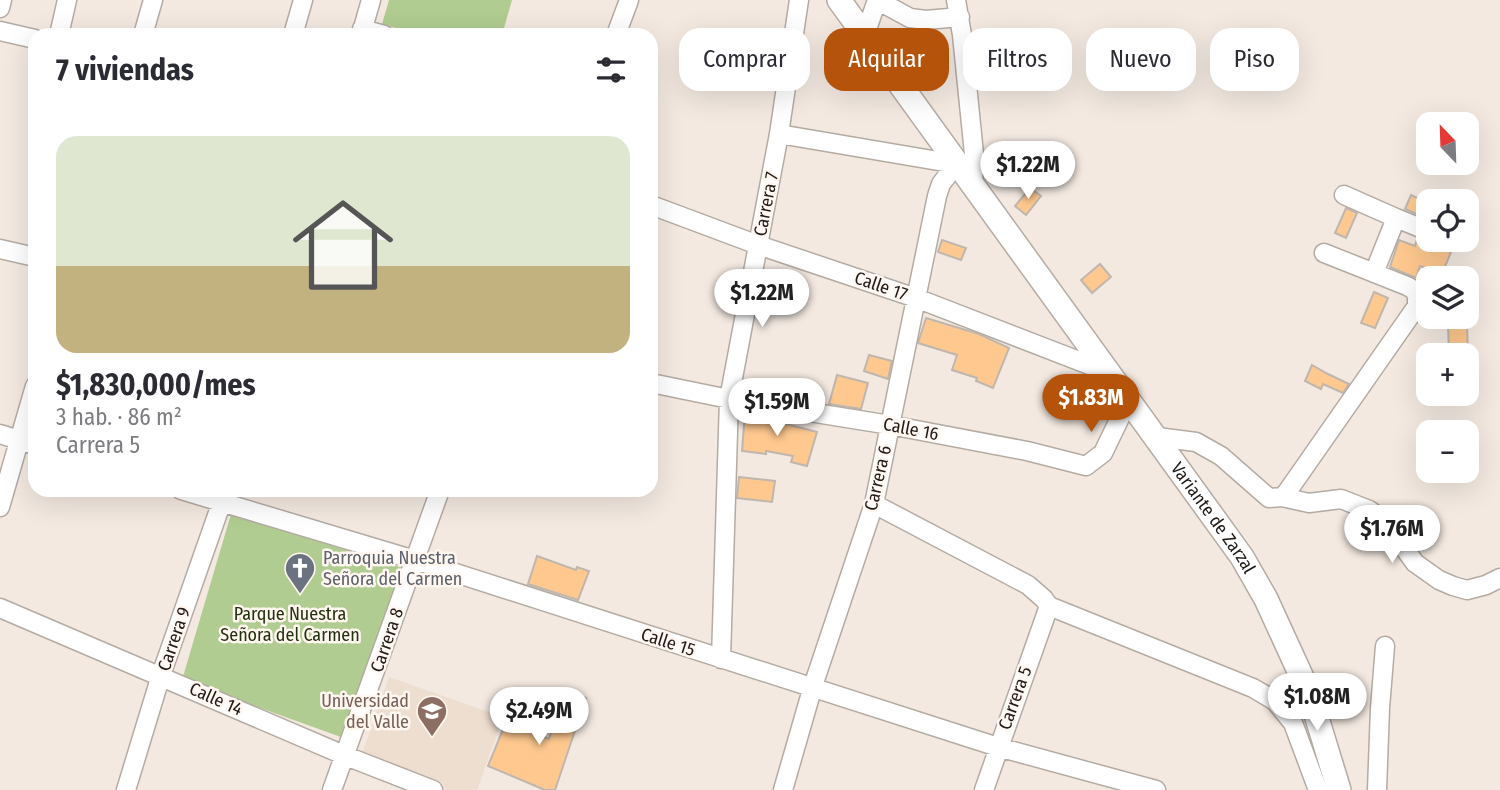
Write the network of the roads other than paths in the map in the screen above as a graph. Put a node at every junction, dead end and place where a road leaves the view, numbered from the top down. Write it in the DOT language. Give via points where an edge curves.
graph roads {
  1 [pos="2,0"];
  2 [pos="67,0"];
  3 [pos="141,0"];
  4 [pos="153,0"];
  5 [pos="303,0"];
  6 [pos="371,0"];
  7 [pos="629,0"];
  8 [pos="799,0"];
  9 [pos="839,0"];
  10 [pos="877,0"];
  11 [pos="0,8"];
  12 [pos="958,8"];
  13 [pos="61,28"];
  14 [pos="134,28"];
  15 [pos="145,28"];
  16 [pos="295,28"];
  17 [pos="363,28"];
  18 [pos="619,28"];
  19 [pos="860,28"];
  20 [pos="867,28"];
  21 [pos="0,31"];
  22 [pos="28,37"];
  23 [pos="905,91"];
  24 [pos="779,134"];
  25 [pos="956,164"];
  26 [pos="973,187"];
  27 [pos="1345,195"];
  28 [pos="658,208"];
  29 [pos="1396,218"];
  30 [pos="1416,226"];
  31 [pos="758,244"];
  32 [pos="0,248"];
  33 [pos="1324,253"];
  34 [pos="28,255"];
  35 [pos="1374,273"];
  36 [pos="916,298"];
  37 [pos="1110,373"];
  38 [pos="658,384"];
  39 [pos="729,399"];
  40 [pos="1129,399"];
  41 [pos="890,425"];
  42 [pos="0,434"];
  43 [pos="1157,437"];
  44 [pos="27,443"];
  45 [pos="224,497"];
  46 [pos="438,497"];
  47 [pos="1282,497"];
  48 [pos="874,504"];
  49 [pos="0,507"];
  50 [pos="415,560"];
  51 [pos="1500,578"];
  52 [pos="1049,606"];
  53 [pos="0,608"];
  54 [pos="1385,646"];
  55 [pos="721,659"];
  56 [pos="161,675"];
  57 [pos="813,686"];
  58 [pos="998,747"];
  59 [pos="346,756"];
  60 [pos="126,790"];
  61 [pos="332,790"];
  62 [pos="433,790"];
  63 [pos="783,790"];
  64 [pos="984,790"];
  65 [pos="1156,790"];
  66 [pos="1318,790"];
  67 [pos="1339,790"];
  68 [pos="1377,790"];
  1 -- 11 [label="street"];
  2 -- 13 [label="street"];
  3 -- 14 [label="street"];
  4 -- 15 [label="street"];
  5 -- 16 [label="street"];
  6 -- 17 [label="street"];
  7 -- 18 [label="street"];
  8 -- 24 [label="street, Carrera 7"];
  9 -- 19 [label="main road, Variante de Zarzal"];
  10 -- 12 [label="street" via="910,18 926,20"];
  10 -- 20 [label="street"];
  12 -- 26 [label="street" via="974,154"];
  21 -- 22 [label="street"];
  23 -- 25 [label="main road, Variante de Zarzal"];
  24 -- 25 [label="street"];
  24 -- 31 [label="street, Carrera 7"];
  25 -- 26 [label="main road, Variante de Zarzal"];
  25 -- 36 [label="street, Carrera 6" via="937,196"];
  26 -- 37 [label="main road, Variante de Zarzal"];
  27 -- 29 [label="street"];
  28 -- 31 [label="street, Calle 17"];
  29 -- 30 [label="street"];
  29 -- 35 [label="street"];
  31 -- 36 [label="street, Calle 17"];
  31 -- 39 [label="street, Carrera 7"];
  32 -- 34 [label="street"];
  33 -- 35 [label="street"];
  35 -- 47 [label="street" via="1414,290 1417,306"];
  36 -- 37 [label="street, Calle 17"];
  36 -- 41 [label="street, Carrera 6"];
  37 -- 40 [label="main road, Variante de Zarzal"];
  38 -- 39 [label="street, Calle 16"];
  39 -- 41 [label="street, Calle 16"];
  39 -- 55 [label="street, Carrera 7"];
  40 -- 41 [label="street, Calle 16" via="1103,453 1086,466"];
  40 -- 43 [label="main road, Variante de Zarzal"];
  41 -- 48 [label="street, Carrera 6"];
  42 -- 44 [label="street"];
  43 -- 47 [label="street" via="1196,442 1221,456 1269,498"];
  43 -- 67 [label="main road, Variante de Zarzal" via="1242,557 1266,599 1310,695"];
  44 -- 49 [label="street"];
  45 -- 50 [label="street, Calle 15"];
  45 -- 56 [label="street, Carrera 9"];
  46 -- 50 [label="street, Carrera 8"];
  47 -- 51 [label="street" via="1309,503 1341,499 1370,510 1384,520 1415,563 1453,586 1467,590"];
  48 -- 52 [label="street" via="1028,584"];
  48 -- 57 [label="street, Carrera 6"];
  50 -- 55 [label="street, Calle 15"];
  50 -- 59 [label="street, Carrera 8"];
  52 -- 58 [label="street, Carrera 5"];
  52 -- 66 [label="street" via="1254,688 1275,701 1293,723"];
  53 -- 56 [label="street, Calle 14"];
  54 -- 68 [label="street"];
  55 -- 57 [label="street, Calle 15"];
  56 -- 59 [label="street, Calle 14"];
  56 -- 60 [label="street, Carrera 9"];
  57 -- 58 [label="street, Calle 15"];
  57 -- 63 [label="street, Carrera 6"];
  58 -- 64 [label="street, Carrera 5"];
  58 -- 65 [label="street, Calle 15"];
  59 -- 61 [label="street, Carrera 8"];
  59 -- 62 [label="street, Calle 14"];
}
